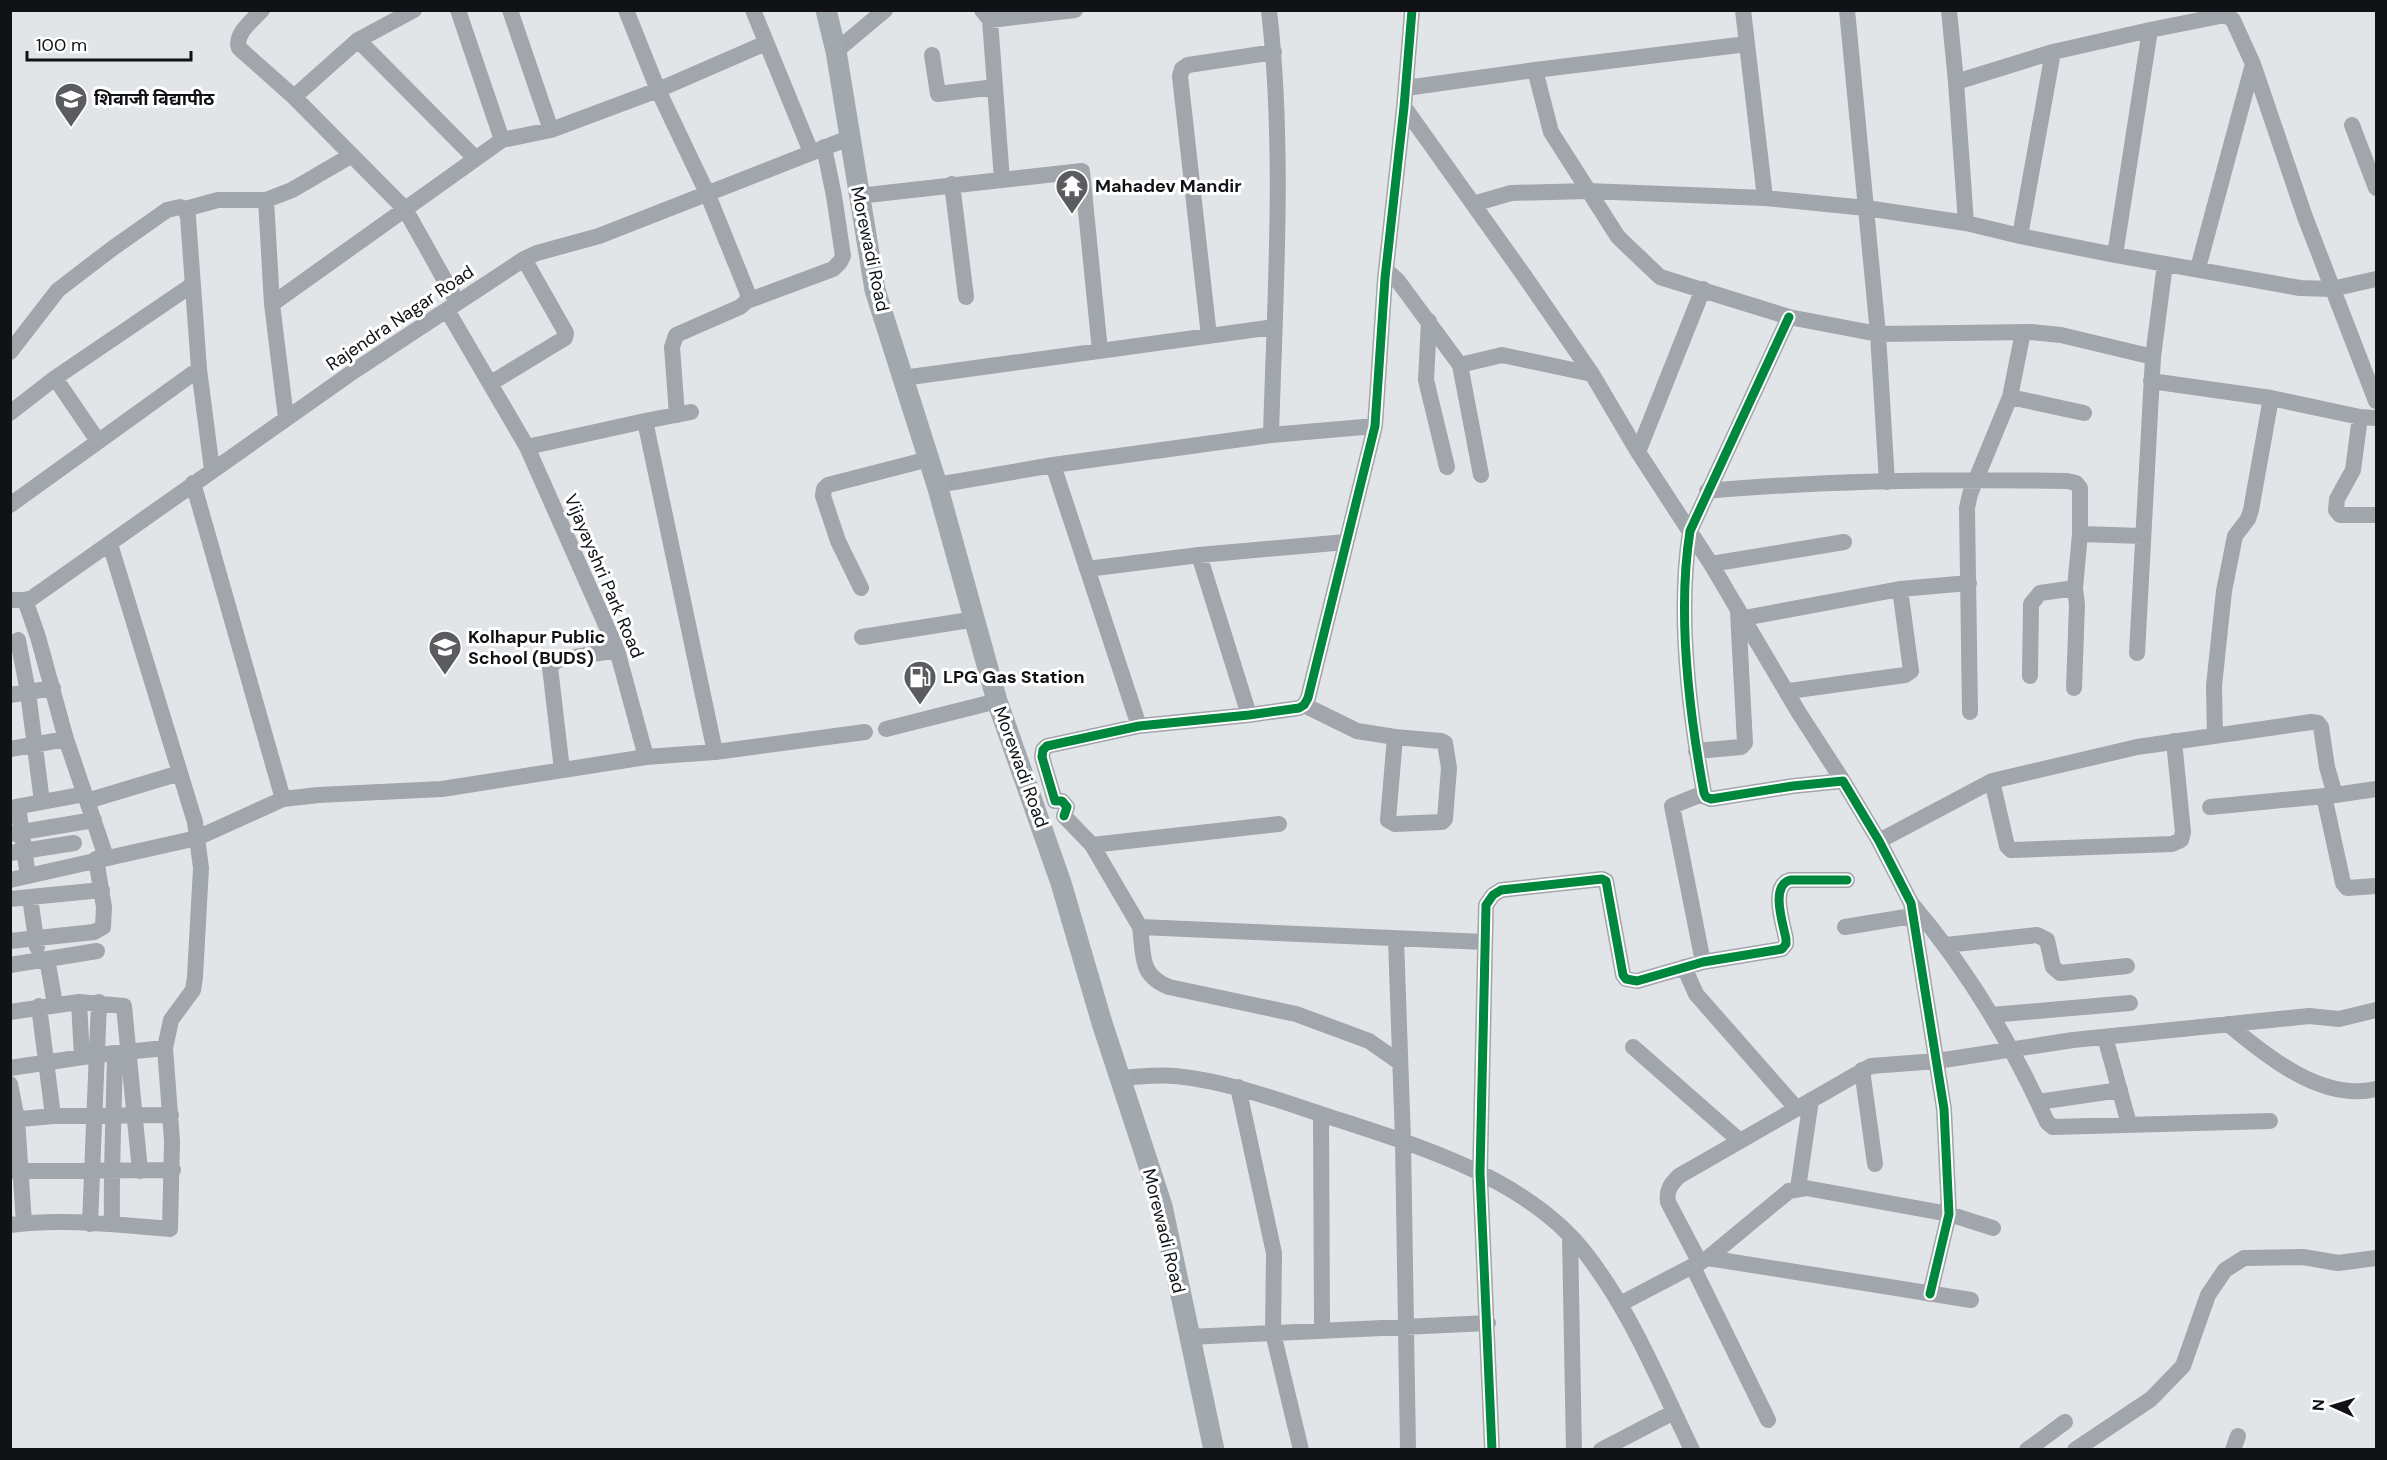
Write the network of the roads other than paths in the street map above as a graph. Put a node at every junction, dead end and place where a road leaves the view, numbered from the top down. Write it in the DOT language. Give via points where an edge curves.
graph roads {
  1 [pos="262,10"];
  2 [pos="414,10"];
  3 [pos="458,10"];
  4 [pos="510,10"];
  5 [pos="626,10"];
  6 [pos="753,10"];
  7 [pos="826,10"];
  8 [pos="885,10"];
  9 [pos="1075,10"];
  10 [pos="1269,10"];
  11 [pos="1412,10"];
  12 [pos="1743,10"];
  13 [pos="1847,10"];
  14 [pos="1949,10"];
  15 [pos="986,15"];
  16 [pos="2150,30"];
  17 [pos="358,40"];
  18 [pos="766,43"];
  19 [pos="1747,44"];
  20 [pos="836,51"];
  21 [pos="1274,52"];
  22 [pos="2054,52"];
  23 [pos="932,55"];
  24 [pos="2253,64"];
  25 [pos="1535,70"];
  26 [pos="1956,82"];
  27 [pos="995,87"];
  28 [pos="1406,88"];
  29 [pos="658,90"];
  30 [pos="294,97"];
  31 [pos="1404,107"];
  32 [pos="2352,125"];
  33 [pos="551,130"];
  34 [pos="849,138"];
  35 [pos="502,140"];
  36 [pos="818,150"];
  37 [pos="352,155"];
  38 [pos="475,158"];
  39 [pos="1002,180"];
  40 [pos="952,184"];
  41 [pos="2376,188"];
  42 [pos="1588,191"];
  43 [pos="708,195"];
  44 [pos="858,196"];
  45 [pos="1765,198"];
  46 [pos="266,200"];
  47 [pos="1473,204"];
  48 [pos="1866,208"];
  49 [pos="185,209"];
  50 [pos="405,209"];
  51 [pos="1966,223"];
  52 [pos="2020,236"];
  53 [pos="2115,255"];
  54 [pos="524,259"];
  55 [pos="2165,264"];
  56 [pos="2198,268"];
  57 [pos="1386,270"];
  58 [pos="2376,279"];
  59 [pos="192,285"];
  60 [pos="1703,289"];
  61 [pos="2332,289"];
  62 [pos="966,297"];
  63 [pos="747,301"];
  64 [pos="272,304"];
  65 [pos="452,306"];
  66 [pos="1790,317"];
  67 [pos="1429,321"];
  68 [pos="1274,327"];
  69 [pos="2023,332"];
  70 [pos="1878,333"];
  71 [pos="1209,336"];
  72 [pos="1100,351"];
  73 [pos="10,352"];
  74 [pos="2153,357"];
  75 [pos="1460,365"];
  76 [pos="199,369"];
  77 [pos="1592,374"];
  78 [pos="55,378"];
  79 [pos="903,378"];
  80 [pos="2151,381"];
  81 [pos="491,383"];
  82 [pos="2010,397"];
  83 [pos="2271,399"];
  84 [pos="2376,401"];
  85 [pos="10,412"];
  86 [pos="2084,413"];
  87 [pos="2368,417"];
  88 [pos="286,418"];
  89 [pos="645,421"];
  90 [pos="1375,426"];
  91 [pos="1272,435"];
  92 [pos="98,441"];
  93 [pos="528,447"];
  94 [pos="1638,452"];
  95 [pos="929,459"];
  96 [pos="1053,465"];
  97 [pos="1447,467"];
  98 [pos="212,470"];
  99 [pos="1481,476"];
  100 [pos="1977,480"];
  101 [pos="1887,482"];
  102 [pos="193,483"];
  103 [pos="937,485"];
  104 [pos="1707,491"];
  105 [pos="10,505"];
  106 [pos="2376,515"];
  107 [pos="1690,531"];
  108 [pos="2080,534"];
  109 [pos="2143,536"];
  110 [pos="1346,542"];
  111 [pos="1844,542"];
  112 [pos="110,544"];
  113 [pos="1199,555"];
  114 [pos="1711,564"];
  115 [pos="1087,568"];
  116 [pos="1969,583"];
  117 [pos="861,588"];
  118 [pos="2075,588"];
  119 [pos="1900,589"];
  120 [pos="18,600"];
  121 [pos="1741,613"];
  122 [pos="976,619"];
  123 [pos="38,637"];
  124 [pos="862,637"];
  125 [pos="14,640"];
  126 [pos="617,650"];
  127 [pos="2137,653"];
  128 [pos="2030,676"];
  129 [pos="53,688"];
  130 [pos="2074,688"];
  131 [pos="1789,691"];
  132 [pos="28,692"];
  133 [pos="10,694"];
  134 [pos="997,701"];
  135 [pos="1304,705"];
  136 [pos="1970,712"];
  137 [pos="1249,715"];
  138 [pos="1138,726"];
  139 [pos="886,729"];
  140 [pos="864,732"];
  141 [pos="2215,736"];
  142 [pos="1395,737"];
  143 [pos="66,739"];
  144 [pos="2174,741"];
  145 [pos="36,744"];
  146 [pos="10,749"];
  147 [pos="1696,751"];
  148 [pos="715,752"];
  149 [pos="646,757"];
  150 [pos="562,770"];
  151 [pos="180,773"];
  152 [pos="1992,780"];
  153 [pos="1843,781"];
  154 [pos="2376,789"];
  155 [pos="1704,793"];
  156 [pos="2330,795"];
  157 [pos="86,797"];
  158 [pos="283,800"];
  159 [pos="42,802"];
  160 [pos="2210,807"];
  161 [pos="14,808"];
  162 [pos="1053,813"];
  163 [pos="93,820"];
  164 [pos="1279,824"];
  165 [pos="16,833"];
  166 [pos="197,838"];
  167 [pos="1879,840"];
  168 [pos="74,843"];
  169 [pos="1092,845"];
  170 [pos="17,852"];
  171 [pos="101,858"];
  172 [pos="28,876"];
  173 [pos="10,880"];
  174 [pos="1848,880"];
  175 [pos="2376,886"];
  176 [pos="102,890"];
  177 [pos="30,897"];
  178 [pos="10,899"];
  179 [pos="1912,910"];
  180 [pos="1140,927"];
  181 [pos="1845,927"];
  182 [pos="36,938"];
  183 [pos="1396,939"];
  184 [pos="10,941"];
  185 [pos="1485,942"];
  186 [pos="1946,945"];
  187 [pos="97,951"];
  188 [pos="43,960"];
  189 [pos="1703,962"];
  190 [pos="10,965"];
  191 [pos="2127,966"];
  192 [pos="1684,967"];
  193 [pos="79,1002"];
  194 [pos="99,1002"];
  195 [pos="2130,1003"];
  196 [pos="47,1005"];
  197 [pos="2376,1010"];
  198 [pos="10,1012"];
  199 [pos="1991,1015"];
  200 [pos="2228,1024"];
  201 [pos="2105,1037"];
  202 [pos="1633,1047"];
  203 [pos="165,1048"];
  204 [pos="2013,1050"];
  205 [pos="121,1052"];
  206 [pos="89,1056"];
  207 [pos="1937,1061"];
  208 [pos="46,1062"];
  209 [pos="1399,1062"];
  210 [pos="10,1068"];
  211 [pos="1862,1070"];
  212 [pos="1120,1078"];
  213 [pos="10,1084"];
  214 [pos="1238,1087"];
  215 [pos="2376,1089"];
  216 [pos="2120,1090"];
  217 [pos="2038,1102"];
  218 [pos="1804,1104"];
  219 [pos="1321,1114"];
  220 [pos="171,1115"];
  221 [pos="52,1116"];
  222 [pos="94,1116"];
  223 [pos="114,1116"];
  224 [pos="136,1116"];
  225 [pos="14,1119"];
  226 [pos="2270,1121"];
  227 [pos="2129,1124"];
  228 [pos="1403,1141"];
  229 [pos="1740,1141"];
  230 [pos="1875,1164"];
  231 [pos="15,1170"];
  232 [pos="140,1170"];
  233 [pos="173,1170"];
  234 [pos="91,1171"];
  235 [pos="111,1171"];
  236 [pos="1480,1173"];
  237 [pos="1798,1188"];
  238 [pos="1949,1214"];
  239 [pos="17,1224"];
  240 [pos="90,1224"];
  241 [pos="112,1224"];
  242 [pos="1993,1228"];
  243 [pos="1570,1237"];
  244 [pos="2376,1258"];
  245 [pos="1700,1263"];
  246 [pos="1930,1294"];
  247 [pos="1971,1300"];
  248 [pos="1620,1304"];
  249 [pos="1488,1323"];
  250 [pos="1405,1327"];
  251 [pos="1322,1331"];
  252 [pos="1273,1333"];
  253 [pos="1189,1337"];
  254 [pos="1674,1412"];
  255 [pos="1768,1420"];
  256 [pos="2065,1422"];
  257 [pos="1214,1449"];
  258 [pos="1301,1449"];
  259 [pos="1408,1449"];
  260 [pos="1492,1449"];
  261 [pos="1574,1449"];
  262 [pos="1601,1449"];
  263 [pos="1692,1449"];
  264 [pos="2027,1449"];
  265 [pos="2074,1449"];
  1 -- 30 [label="street, Vijayayshri Park Road" via="239,36 239,48"];
  2 -- 17 [label="street"];
  3 -- 35 [label="street"];
  4 -- 33 [label="street"];
  5 -- 29 [label="street"];
  6 -- 18 [label="street"];
  7 -- 20 [label="main road, Morewadi Road"];
  8 -- 20 [label="street"];
  9 -- 15 [label="street"];
  10 -- 21 [label="street"];
  11 -- 28 [label="street"];
  12 -- 19 [label="street"];
  13 -- 48 [label="street"];
  14 -- 26 [label="street"];
  15 -- 27 [label="street"];
  16 -- 22 [label="street"];
  16 -- 24 [label="street" via="2227,16 2233,20"];
  16 -- 53 [label="street"];
  17 -- 30 [label="street"];
  17 -- 38 [label="street"];
  18 -- 29 [label="street"];
  18 -- 36 [label="street"];
  19 -- 25 [label="street"];
  19 -- 45 [label="street"];
  20 -- 34 [label="main road, Morewadi Road"];
  21 -- 68 [label="street" via="1279,155"];
  21 -- 71 [label="street" via="1188,65 1180,76"];
  22 -- 26 [label="street"];
  22 -- 52 [label="street"];
  23 -- 27 [label="street" via="938,94"];
  24 -- 56 [label="street"];
  24 -- 61 [label="street"];
  25 -- 28 [label="street"];
  25 -- 42 [label="street" via="1551,132"];
  26 -- 51 [label="street"];
  27 -- 39 [label="street"];
  28 -- 31 [label="street"];
  29 -- 33 [label="street"];
  29 -- 43 [label="street"];
  30 -- 37 [label="street, Vijayayshri Park Road"];
  31 -- 47 [label="street"];
  31 -- 57 [label="street"];
  32 -- 41 [label="street"];
  33 -- 35 [label="street"];
  34 -- 36 [label="street, Rajendra Nagar Road"];
  34 -- 44 [label="main road, Morewadi Road"];
  35 -- 38 [label="street"];
  36 -- 43 [label="street, Rajendra Nagar Road"];
  36 -- 63 [label="street" via="834,196 843,256 833,269"];
  37 -- 46 [label="street" via="292,190"];
  37 -- 50 [label="street, Vijayayshri Park Road"];
  38 -- 50 [label="street"];
  39 -- 40 [label="street"];
  39 -- 72 [label="street" via="1082,171"];
  40 -- 44 [label="street"];
  40 -- 62 [label="street"];
  42 -- 45 [label="street"];
  42 -- 47 [label="street" via="1511,193"];
  42 -- 60 [label="street" via="1618,237 1659,277"];
  43 -- 54 [label="street, Rajendra Nagar Road"];
  43 -- 63 [label="street" via="748,294"];
  44 -- 79 [label="main road, Morewadi Road" via="875,290"];
  45 -- 48 [label="street"];
  46 -- 49 [label="street" via="218,200"];
  46 -- 64 [label="street"];
  47 -- 77 [label="street"];
  48 -- 51 [label="street"];
  48 -- 70 [label="street"];
  49 -- 59 [label="street"];
  49 -- 73 [label="street" via="167,210 58,290"];
  50 -- 64 [label="street"];
  50 -- 65 [label="street, Vijayayshri Park Road"];
  51 -- 52 [label="street"];
  52 -- 53 [label="street"];
  53 -- 55 [label="street"];
  54 -- 65 [label="street, Rajendra Nagar Road"];
  54 -- 81 [label="street" via="566,333 565,338"];
  55 -- 56 [label="street"];
  55 -- 74 [label="street"];
  56 -- 61 [label="street" via="2300,288"];
  57 -- 67 [label="street"];
  57 -- 90 [label="street"];
  58 -- 61 [label="street"];
  59 -- 76 [label="street"];
  59 -- 78 [label="street"];
  60 -- 66 [label="street"];
  60 -- 94 [label="street"];
  61 -- 84 [label="street"];
  63 -- 89 [label="street" via="676,335 673,339 684,413"];
  64 -- 88 [label="street"];
  65 -- 81 [label="street, Vijayayshri Park Road"];
  65 -- 88 [label="street, Rajendra Nagar Road"];
  66 -- 70 [label="street"];
  66 -- 104 [label="street"];
  67 -- 75 [label="street"];
  67 -- 97 [label="street" via="1426,380"];
  68 -- 71 [label="street"];
  68 -- 91 [label="street"];
  69 -- 70 [label="street"];
  69 -- 74 [label="street" via="2061,335"];
  69 -- 82 [label="street"];
  70 -- 101 [label="street"];
  71 -- 72 [label="street"];
  72 -- 79 [label="street"];
  74 -- 80 [label="street"];
  75 -- 77 [label="street" via="1502,355"];
  75 -- 99 [label="street"];
  76 -- 92 [label="street"];
  76 -- 98 [label="street"];
  77 -- 94 [label="street"];
  78 -- 85 [label="street"];
  78 -- 92 [label="street"];
  79 -- 95 [label="main road, Morewadi Road"];
  80 -- 83 [label="street"];
  80 -- 109 [label="street"];
  81 -- 93 [label="street, Vijayayshri Park Road"];
  82 -- 86 [label="street"];
  82 -- 100 [label="street"];
  83 -- 87 [label="street"];
  83 -- 141 [label="street" via="2251,510 2235,536 2224,591 2214,686"];
  87 -- 106 [label="street" via="2353,470 2337,499 2336,510 2345,516"];
  88 -- 98 [label="street, Rajendra Nagar Road"];
  89 -- 93 [label="street"];
  89 -- 148 [label="street"];
  90 -- 91 [label="street"];
  90 -- 110 [label="street"];
  91 -- 96 [label="street"];
  92 -- 105 [label="street"];
  93 -- 126 [label="street, Vijayayshri Park Road"];
  94 -- 107 [label="street"];
  95 -- 103 [label="main road, Morewadi Road"];
  95 -- 117 [label="street" via="824,489 838,542"];
  96 -- 103 [label="street"];
  96 -- 115 [label="street"];
  98 -- 102 [label="street, Rajendra Nagar Road"];
  100 -- 101 [label="street"];
  100 -- 108 [label="street" via="2076,483 2080,488"];
  100 -- 116 [label="street" via="1966,508"];
  101 -- 104 [label="street"];
  102 -- 112 [label="street, Rajendra Nagar Road"];
  102 -- 158 [label="street"];
  103 -- 122 [label="main road, Morewadi Road"];
  104 -- 107 [label="street"];
  107 -- 114 [label="street"];
  107 -- 147 [label="street" via="1685,641"];
  108 -- 109 [label="street"];
  108 -- 118 [label="street"];
  109 -- 127 [label="street"];
  110 -- 113 [label="street"];
  110 -- 135 [label="street"];
  111 -- 114 [label="street"];
  112 -- 120 [label="street, Rajendra Nagar Road" via="32,598"];
  112 -- 151 [label="street"];
  113 -- 115 [label="street"];
  113 -- 137 [label="street"];
  114 -- 121 [label="street"];
  115 -- 138 [label="street"];
  116 -- 119 [label="street"];
  116 -- 136 [label="street"];
  118 -- 128 [label="street" via="2040,593 2031,604"];
  118 -- 130 [label="street"];
  119 -- 121 [label="street"];
  119 -- 131 [label="street" via="1911,671"];
  120 -- 123 [label="street"];
  121 -- 131 [label="street"];
  121 -- 147 [label="street" via="1745,743 1741,747"];
  122 -- 124 [label="street"];
  122 -- 134 [label="main road, Morewadi Road"];
  123 -- 125 [label="street"];
  123 -- 129 [label="street"];
  125 -- 132 [label="street"];
  126 -- 149 [label="street, Vijayayshri Park Road"];
  126 -- 150 [label="street" via="557,660 550,667"];
  129 -- 132 [label="street"];
  129 -- 143 [label="street"];
  131 -- 153 [label="street"];
  132 -- 133 [label="street"];
  132 -- 145 [label="street"];
  134 -- 139 [label="street"];
  134 -- 162 [label="main road, Morewadi Road"];
  135 -- 137 [label="street"];
  135 -- 142 [label="street" via="1357,731"];
  137 -- 138 [label="street"];
  138 -- 162 [label="street" via="1043,750"];
  140 -- 148 [label="street"];
  141 -- 144 [label="street"];
  141 -- 156 [label="street" via="2318,723"];
  142 -- 142 [label="street" via="1388,820 1395,824 1442,822 1449,768 1445,743"];
  143 -- 145 [label="street"];
  143 -- 157 [label="street"];
  144 -- 152 [label="street"];
  144 -- 152 [label="street" via="2183,832 2181,840 2172,844 2011,850"];
  145 -- 146 [label="street"];
  145 -- 159 [label="street"];
  147 -- 155 [label="street"];
  148 -- 149 [label="street"];
  149 -- 150 [label="street"];
  150 -- 158 [label="street" via="442,789"];
  151 -- 157 [label="street"];
  151 -- 166 [label="street"];
  152 -- 167 [label="street"];
  153 -- 155 [label="street" via="1712,799"];
  153 -- 167 [label="street"];
  154 -- 156 [label="street"];
  155 -- 189 [label="street" via="1672,806"];
  156 -- 160 [label="street"];
  156 -- 175 [label="street" via="2343,883 2355,889"];
  157 -- 159 [label="street"];
  157 -- 163 [label="street"];
  158 -- 166 [label="street"];
  159 -- 161 [label="street"];
  161 -- 165 [label="street"];
  162 -- 169 [label="street"];
  162 -- 212 [label="main road, Morewadi Road" via="1072,918"];
  163 -- 165 [label="street"];
  163 -- 171 [label="street"];
  164 -- 169 [label="street"];
  165 -- 170 [label="street"];
  166 -- 171 [label="street"];
  166 -- 203 [label="street" via="201,868 195,977 193,990 171,1020"];
  167 -- 179 [label="street"];
  168 -- 170 [label="street"];
  169 -- 180 [label="street"];
  170 -- 172 [label="street"];
  171 -- 172 [label="street"];
  171 -- 176 [label="street"];
  172 -- 173 [label="street"];
  174 -- 189 [label="street" via="1784,882 1779,888 1786,939 1782,949"];
  176 -- 177 [label="street"];
  176 -- 182 [label="street" via="105,921 100,930"];
  177 -- 178 [label="street"];
  177 -- 182 [label="street"];
  179 -- 181 [label="street"];
  179 -- 186 [label="street"];
  179 -- 207 [label="street"];
  180 -- 183 [label="street"];
  180 -- 209 [label="street" via="1146,969 1154,981 1296,1014 1369,1041"];
  182 -- 184 [label="street"];
  182 -- 188 [label="street"];
  183 -- 185 [label="street"];
  183 -- 209 [label="street"];
  185 -- 192 [label="street" via="1485,905 1501,890 1602,879 1608,886 1626,979 1637,981"];
  185 -- 236 [label="street"];
  186 -- 191 [label="street" via="2037,935 2047,939 2053,967 2060,973"];
  186 -- 199 [label="street"];
  187 -- 188 [label="street"];
  188 -- 190 [label="street"];
  188 -- 196 [label="street"];
  189 -- 192 [label="street"];
  192 -- 218 [label="street" via="1696,994"];
  193 -- 194 [label="street"];
  193 -- 196 [label="street"];
  193 -- 206 [label="street"];
  194 -- 205 [label="street" via="125,1007"];
  194 -- 206 [label="street"];
  195 -- 199 [label="street"];
  196 -- 198 [label="street"];
  196 -- 208 [label="street"];
  197 -- 200 [label="street" via="2339,1018 2309,1016"];
  199 -- 204 [label="street"];
  200 -- 201 [label="street"];
  200 -- 215 [label="street" via="2265,1056 2298,1074 2340,1091 2360,1093"];
  201 -- 204 [label="street"];
  201 -- 216 [label="street"];
  202 -- 229 [label="street"];
  203 -- 205 [label="street"];
  203 -- 220 [label="street"];
  204 -- 207 [label="street"];
  204 -- 217 [label="street"];
  205 -- 206 [label="street"];
  205 -- 223 [label="street"];
  205 -- 224 [label="street"];
  206 -- 208 [label="street"];
  206 -- 222 [label="street"];
  207 -- 211 [label="street" via="1883,1063"];
  207 -- 238 [label="street" via="1944,1109"];
  208 -- 210 [label="street"];
  208 -- 221 [label="street"];
  209 -- 228 [label="street"];
  211 -- 218 [label="street"];
  211 -- 230 [label="street"];
  212 -- 214 [label="street" via="1173,1076"];
  212 -- 253 [label="main road, Morewadi Road" via="1162,1206"];
  213 -- 225 [label="street"];
  214 -- 219 [label="street"];
  214 -- 252 [label="street" via="1274,1253"];
  216 -- 217 [label="street"];
  216 -- 227 [label="street"];
  217 -- 227 [label="street" via="2053,1127"];
  218 -- 229 [label="street"];
  218 -- 237 [label="street"];
  219 -- 228 [label="street"];
  219 -- 251 [label="street"];
  220 -- 224 [label="street"];
  220 -- 233 [label="street"];
  221 -- 222 [label="street"];
  221 -- 225 [label="street"];
  222 -- 223 [label="street"];
  222 -- 234 [label="street"];
  223 -- 224 [label="street"];
  223 -- 235 [label="street"];
  224 -- 232 [label="street"];
  225 -- 231 [label="street"];
  226 -- 227 [label="street"];
  228 -- 236 [label="street"];
  228 -- 250 [label="street"];
  229 -- 245 [label="street" via="1680,1176 1668,1190 1668,1202"];
  231 -- 234 [label="street"];
  231 -- 239 [label="street"];
  232 -- 233 [label="street"];
  232 -- 235 [label="street"];
  233 -- 241 [label="street" via="170,1229"];
  234 -- 235 [label="street"];
  234 -- 240 [label="street"];
  235 -- 241 [label="street"];
  236 -- 243 [label="street" via="1551,1218"];
  236 -- 249 [label="street"];
  237 -- 238 [label="street"];
  237 -- 245 [label="street" via="1789,1191"];
  238 -- 242 [label="street"];
  238 -- 246 [label="street"];
  239 -- 240 [label="street"];
  240 -- 241 [label="street"];
  243 -- 248 [label="street"];
  243 -- 261 [label="street"];
  244 -- 265 [label="street" via="2338,1263 2303,1257 2244,1258 2225,1270 2208,1295 2183,1366 2151,1400"];
  245 -- 246 [label="street"];
  245 -- 248 [label="street"];
  245 -- 255 [label="street"];
  246 -- 247 [label="street"];
  248 -- 254 [label="street"];
  249 -- 250 [label="street"];
  249 -- 260 [label="street"];
  250 -- 251 [label="street"];
  250 -- 259 [label="street"];
  251 -- 252 [label="street"];
  252 -- 253 [label="street"];
  252 -- 258 [label="street"];
  253 -- 257 [label="main road, Morewadi Road"];
  254 -- 262 [label="street"];
  254 -- 263 [label="street"];
  256 -- 264 [label="street"];
}
